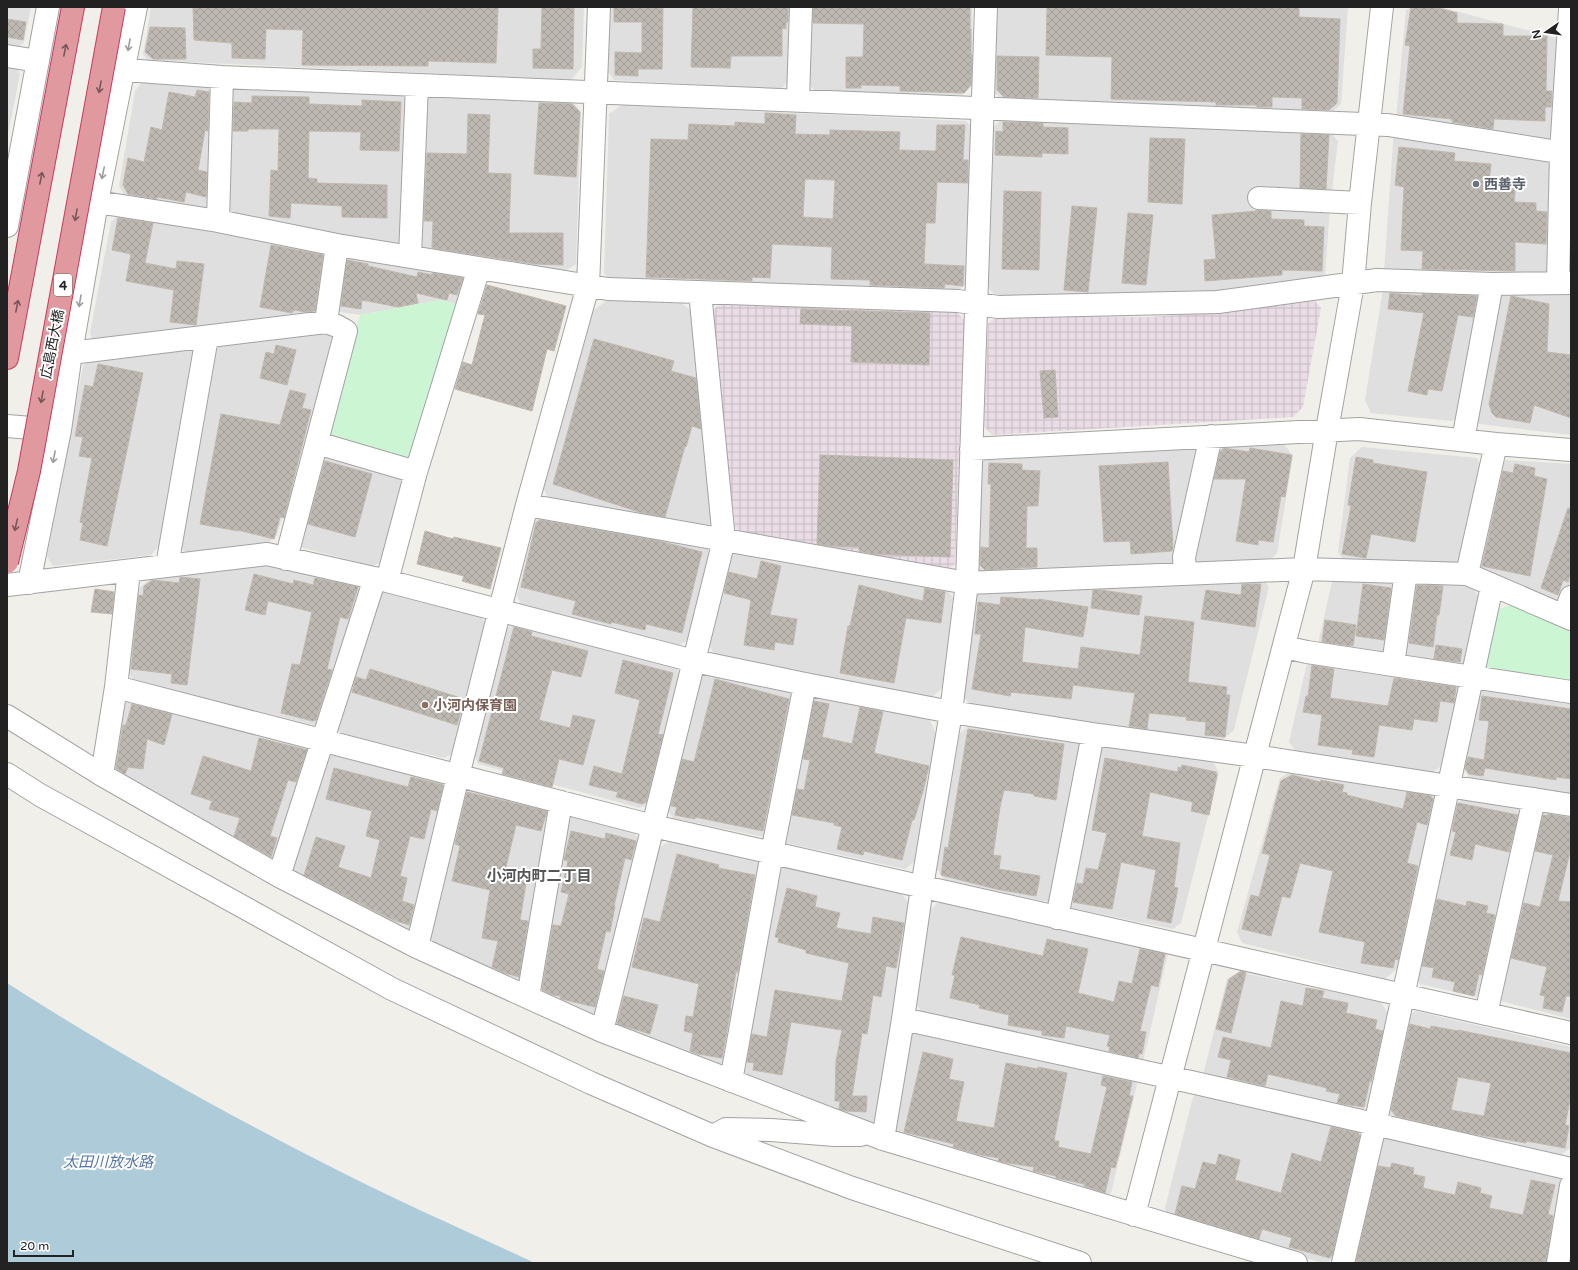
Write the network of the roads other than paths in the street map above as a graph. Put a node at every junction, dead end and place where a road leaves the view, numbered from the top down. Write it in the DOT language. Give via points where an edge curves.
graph roads {
  1 [pos="48,7"];
  2 [pos="73,7"];
  3 [pos="114,7"];
  4 [pos="136,7"];
  5 [pos="599,7"];
  6 [pos="801,7"];
  7 [pos="986,7"];
  8 [pos="1382,7"];
  9 [pos="1567,9"];
  10 [pos="7,56"];
  11 [pos="38,61"];
  12 [pos="124,70"];
  13 [pos="222,77"];
  14 [pos="417,85"];
  15 [pos="595,91"];
  16 [pos="798,99"];
  17 [pos="983,109"];
  18 [pos="1369,124"];
  19 [pos="1566,154"];
  20 [pos="11,180"];
  21 [pos="1259,198"];
  22 [pos="97,202"];
  23 [pos="1360,203"];
  24 [pos="218,221"];
  25 [pos="7,226"];
  26 [pos="337,245"];
  27 [pos="410,256"];
  28 [pos="479,268"];
  29 [pos="1565,282"];
  30 [pos="1353,284"];
  31 [pos="1492,284"];
  32 [pos="588,286"];
  33 [pos="700,292"];
  34 [pos="977,304"];
  35 [pos="326,322"];
  36 [pos="207,337"];
  37 [pos="71,353"];
  38 [pos="7,358"];
  39 [pos="7,426"];
  40 [pos="60,430"];
  41 [pos="1327,430"];
  42 [pos="1211,436"];
  43 [pos="1463,440"];
  44 [pos="317,443"];
  45 [pos="1496,444"];
  46 [pos="971,449"];
  47 [pos="1571,450"];
  48 [pos="416,472"];
  49 [pos="527,505"];
  50 [pos="724,540"];
  51 [pos="286,559"];
  52 [pos="7,562"];
  53 [pos="167,566"];
  54 [pos="129,570"];
  55 [pos="1304,570"];
  56 [pos="1406,572"];
  57 [pos="1185,574"];
  58 [pos="1468,574"];
  59 [pos="381,580"];
  60 [pos="29,583"];
  61 [pos="967,583"];
  62 [pos="7,585"];
  63 [pos="1492,586"];
  64 [pos="500,609"];
  65 [pos="1569,610"];
  66 [pos="1284,647"];
  67 [pos="694,661"];
  68 [pos="1393,665"];
  69 [pos="1474,676"];
  70 [pos="805,684"];
  71 [pos="116,687"];
  72 [pos="1571,692"];
  73 [pos="951,712"];
  74 [pos="7,716"];
  75 [pos="1093,734"];
  76 [pos="324,740"];
  77 [pos="1255,756"];
  78 [pos="7,774"];
  79 [pos="102,775"];
  80 [pos="458,776"];
  81 [pos="1448,786"];
  82 [pos="1534,799"];
  83 [pos="561,802"];
  84 [pos="1571,805"];
  85 [pos="652,826"];
  86 [pos="772,853"];
  87 [pos="279,876"];
  88 [pos="922,887"];
  89 [pos="1057,918"];
  90 [pos="417,947"];
  91 [pos="1204,950"];
  92 [pos="1402,995"];
  93 [pos="528,997"];
  94 [pos="1486,1014"];
  95 [pos="903,1020"];
  96 [pos="602,1031"];
  97 [pos="1571,1033"];
  98 [pos="1170,1077"];
  99 [pos="731,1080"];
  100 [pos="1375,1125"];
  101 [pos="874,1135"];
  102 [pos="713,1136"];
  103 [pos="1571,1169"];
  104 [pos="1571,1186"];
  105 [pos="1134,1215"];
  106 [pos="1080,1263"];
  107 [pos="1296,1263"];
  108 [pos="1343,1263"];
  109 [pos="1558,1263"];
  1 -- 11 [label="street"];
  38 -- 2 [label="highway, one-way"];
  3 -- 52 [label="highway, 広島西大橋 / 4, one-way, bridge" via="29,471"];
  4 -- 12 [label="street, one-way"];
  5 -- 15 [label="street"];
  6 -- 16 [label="street"];
  7 -- 17 [label="street"];
  8 -- 18 [label="street"];
  9 -- 19 [label="street"];
  10 -- 11 [label="street"];
  11 -- 20 [label="street"];
  12 -- 13 [label="street"];
  12 -- 22 [label="street, one-way"];
  13 -- 14 [label="street"];
  13 -- 24 [label="street"];
  14 -- 15 [label="street"];
  14 -- 27 [label="street"];
  15 -- 16 [label="street"];
  15 -- 32 [label="street"];
  16 -- 17 [label="street"];
  17 -- 18 [label="street"];
  17 -- 34 [label="street"];
  18 -- 19 [label="street"];
  18 -- 23 [label="street"];
  19 -- 29 [label="street"];
  20 -- 25 [label="street"];
  21 -- 23 [label="street"];
  22 -- 24 [label="street"];
  22 -- 37 [label="street, one-way"];
  23 -- 30 [label="street"];
  24 -- 26 [label="street"];
  26 -- 27 [label="street"];
  26 -- 35 [label="street"];
  27 -- 28 [label="street"];
  28 -- 32 [label="street"];
  28 -- 48 [label="street"];
  29 -- 31 [label="street"];
  30 -- 31 [label="street" via="1377,280"];
  30 -- 34 [label="street" via="1218,302 998,307"];
  30 -- 41 [label="street"];
  31 -- 43 [label="street"];
  32 -- 33 [label="street"];
  32 -- 49 [label="street"];
  33 -- 34 [label="street" via="958,301"];
  33 -- 50 [label="street"];
  34 -- 46 [label="street"];
  35 -- 36 [label="street"];
  35 -- 44 [label="street" via="346,331"];
  36 -- 37 [label="street"];
  36 -- 53 [label="street"];
  37 -- 40 [label="street"];
  39 -- 40 [label="street"];
  40 -- 60 [label="street, one-way"];
  41 -- 42 [label="street"];
  41 -- 43 [label="street" via="1359,429"];
  41 -- 55 [label="street"];
  42 -- 46 [label="street"];
  42 -- 57 [label="street" via="1184,557"];
  43 -- 45 [label="street"];
  44 -- 48 [label="street"];
  44 -- 51 [label="street"];
  45 -- 47 [label="street"];
  45 -- 58 [label="street"];
  46 -- 61 [label="street"];
  48 -- 59 [label="street"];
  49 -- 50 [label="street"];
  49 -- 64 [label="street"];
  50 -- 61 [label="street"];
  50 -- 67 [label="street"];
  51 -- 53 [label="street" via="267,554"];
  51 -- 59 [label="street"];
  53 -- 54 [label="street"];
  54 -- 60 [label="street"];
  54 -- 71 [label="street"];
  55 -- 56 [label="street"];
  55 -- 57 [label="street"];
  55 -- 66 [label="street"];
  56 -- 58 [label="street"];
  56 -- 68 [label="street"];
  57 -- 61 [label="street"];
  58 -- 63 [label="street"];
  59 -- 64 [label="street"];
  59 -- 76 [label="street"];
  60 -- 62 [label="street"];
  61 -- 73 [label="street"];
  63 -- 65 [label="street"];
  63 -- 69 [label="street"];
  64 -- 67 [label="street"];
  64 -- 80 [label="street"];
  66 -- 68 [label="street"];
  66 -- 77 [label="street"];
  67 -- 70 [label="street"];
  67 -- 85 [label="street"];
  68 -- 69 [label="street"];
  69 -- 72 [label="street"];
  69 -- 81 [label="street"];
  70 -- 73 [label="street"];
  70 -- 86 [label="street"];
  71 -- 76 [label="street"];
  71 -- 79 [label="street"];
  73 -- 75 [label="street"];
  73 -- 88 [label="street"];
  74 -- 79 [label="street"];
  75 -- 77 [label="street"];
  75 -- 89 [label="street"];
  76 -- 80 [label="street"];
  76 -- 87 [label="street"];
  77 -- 81 [label="street"];
  77 -- 91 [label="street"];
  78 -- 102 [label="street" via="40,795 392,989 591,1083"];
  79 -- 87 [label="street"];
  80 -- 83 [label="street"];
  80 -- 90 [label="street"];
  81 -- 82 [label="street"];
  81 -- 92 [label="street"];
  82 -- 84 [label="street"];
  82 -- 94 [label="street"];
  83 -- 85 [label="street"];
  83 -- 93 [label="street"];
  85 -- 86 [label="street"];
  85 -- 96 [label="street"];
  86 -- 88 [label="street"];
  86 -- 99 [label="street"];
  87 -- 90 [label="street"];
  88 -- 89 [label="street"];
  88 -- 95 [label="street"];
  89 -- 91 [label="street"];
  90 -- 93 [label="street"];
  91 -- 92 [label="street"];
  91 -- 98 [label="street"];
  92 -- 94 [label="street"];
  92 -- 100 [label="street"];
  93 -- 96 [label="street"];
  94 -- 97 [label="street"];
  95 -- 98 [label="street"];
  95 -- 101 [label="street"];
  96 -- 99 [label="street"];
  98 -- 100 [label="street"];
  98 -- 105 [label="street"];
  99 -- 101 [label="street"];
  100 -- 103 [label="street"];
  100 -- 108 [label="street"];
  101 -- 102 [label="street" via="726,1130"];
  101 -- 105 [label="street"];
  102 -- 106 [label="street" via="852,1188"];
  104 -- 109 [label="street"];
  105 -- 107 [label="street"];
}
